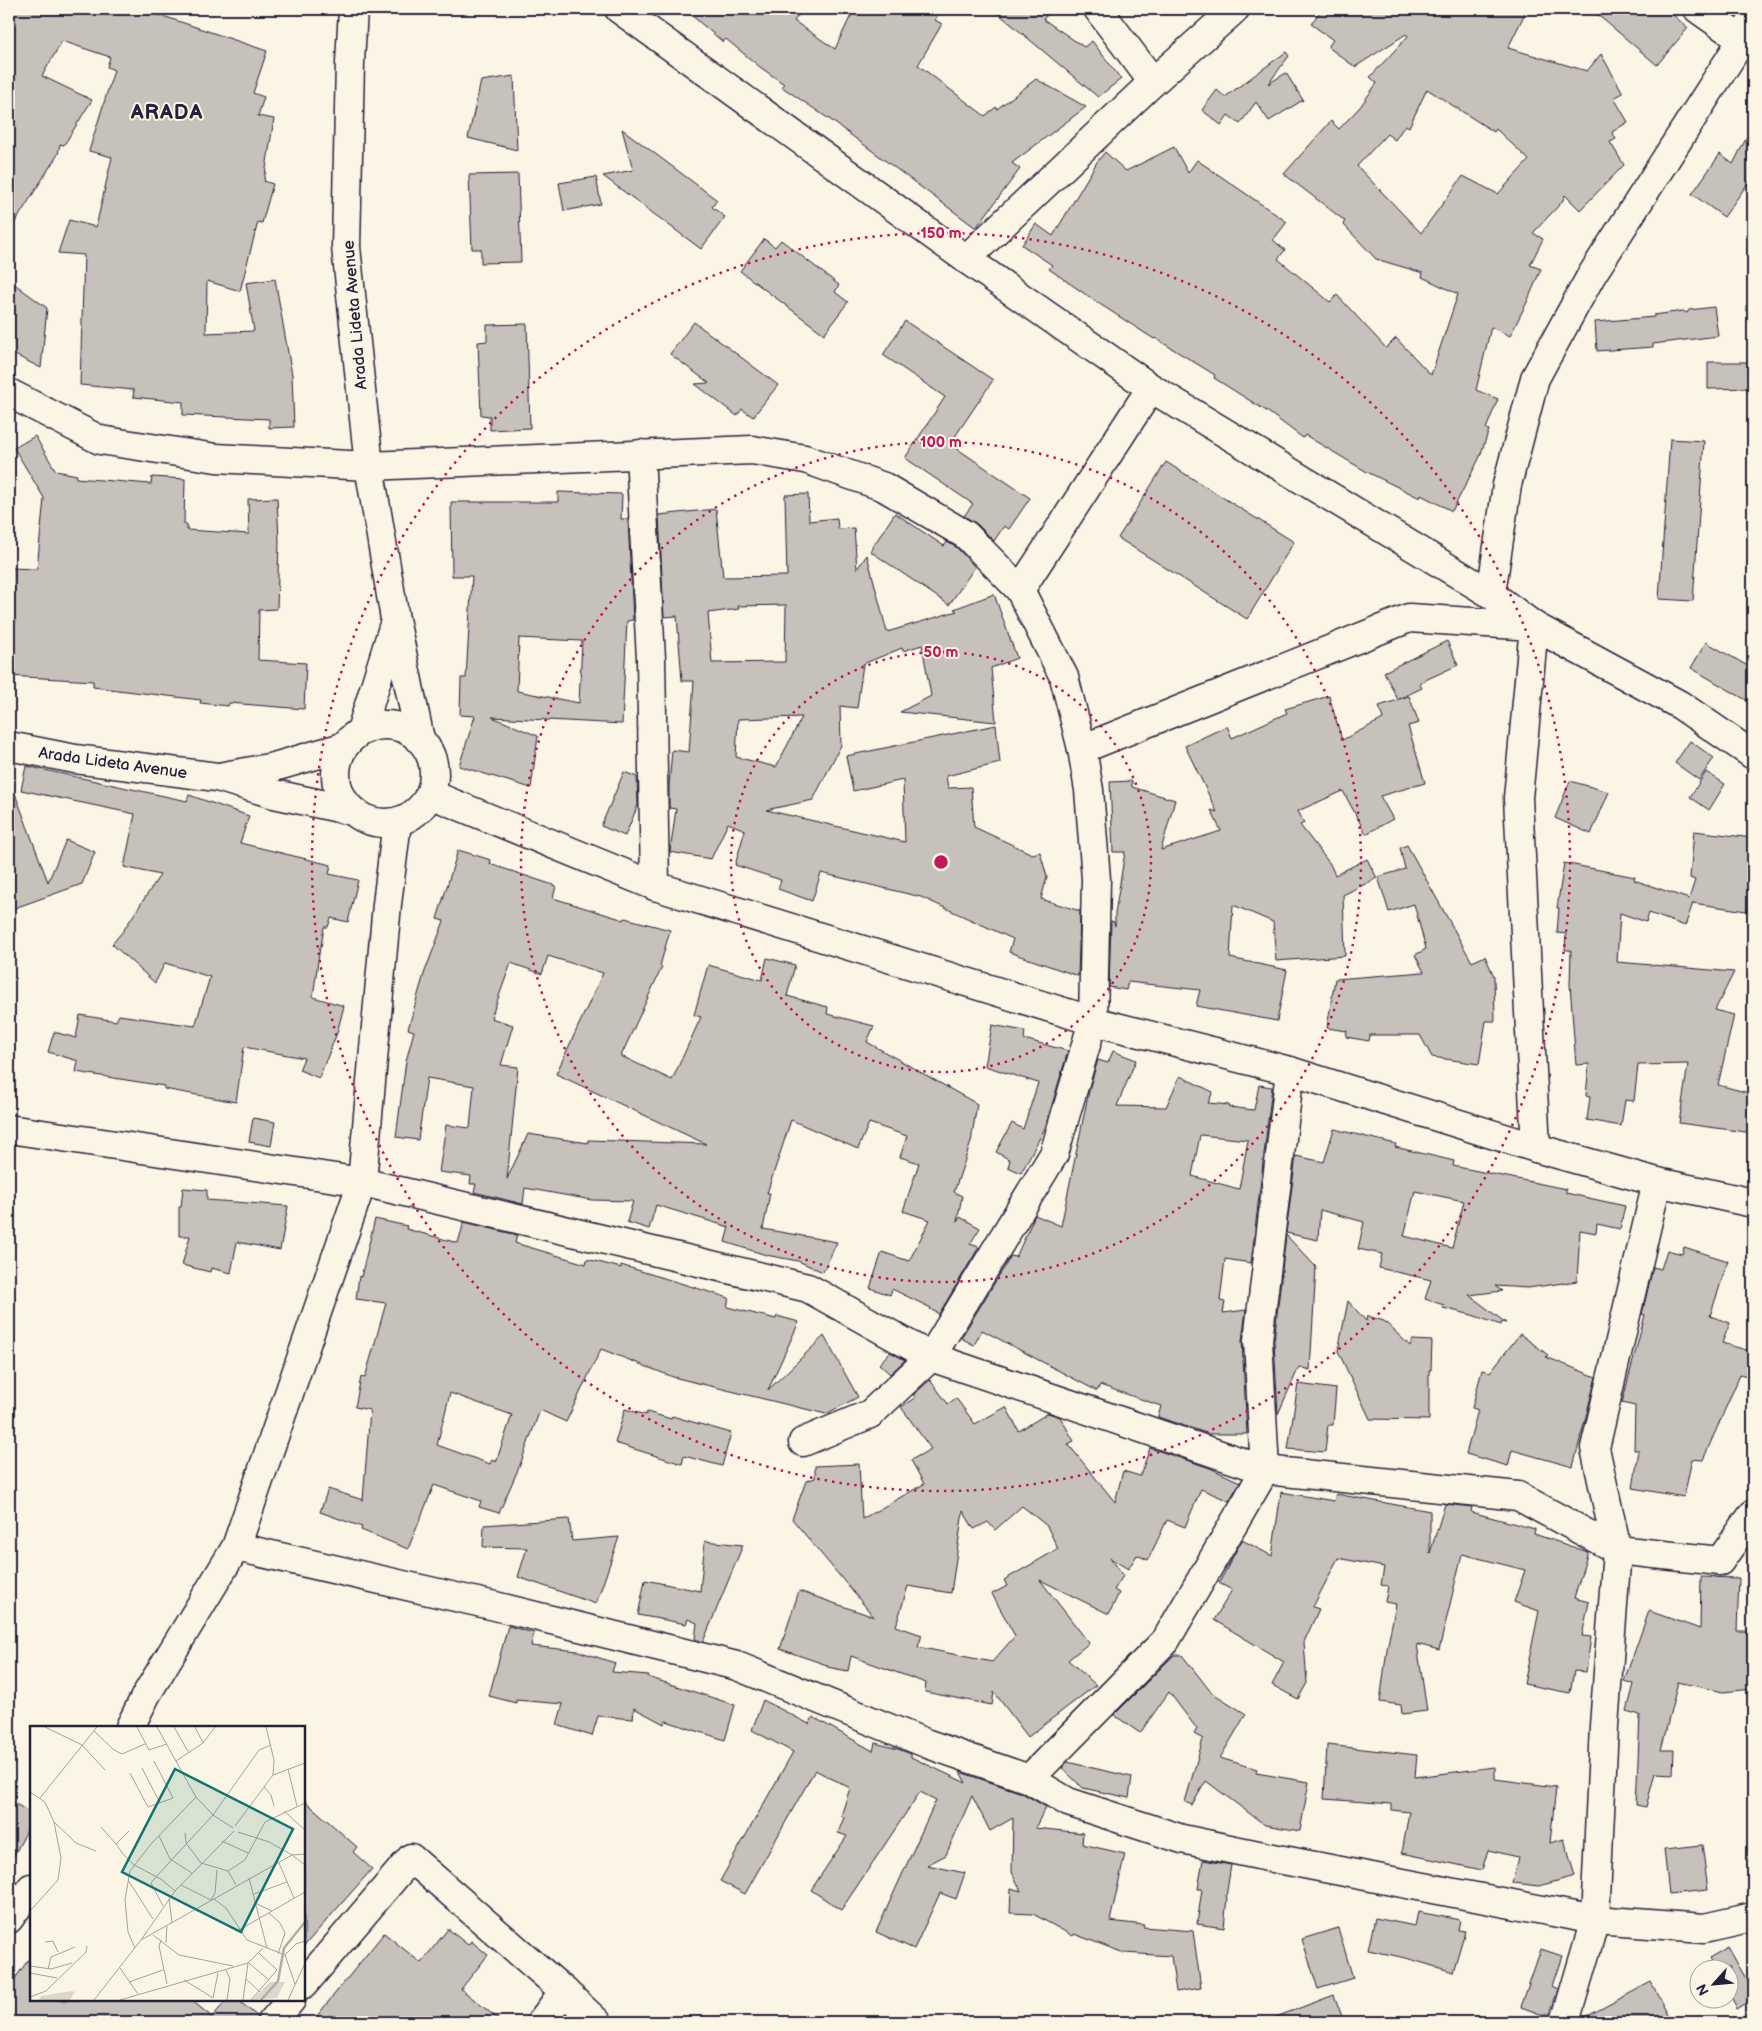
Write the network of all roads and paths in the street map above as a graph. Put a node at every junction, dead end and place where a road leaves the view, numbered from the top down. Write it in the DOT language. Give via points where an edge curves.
graph roads {
  1 [pos="353,9"];
  2 [pos="619,9"];
  3 [pos="1098,9"];
  4 [pos="1235,9"];
  5 [pos="1698,9"];
  6 [pos="1748,30"];
  7 [pos="1153,82"];
  8 [pos="966,259"];
  9 [pos="1150,388"];
  10 [pos="9,393"];
  11 [pos="640,454"];
  12 [pos="369,466"];
  13 [pos="1020,590"];
  14 [pos="1491,594"];
  15 [pos="395,619"];
  16 [pos="1534,626"];
  17 [pos="352,739"];
  18 [pos="420,739"];
  19 [pos="9,746"];
  20 [pos="1082,749"];
  21 [pos="1753,756"];
  22 [pos="217,777"];
  23 [pos="430,794"];
  24 [pos="353,811"];
  25 [pos="397,822"];
  26 [pos="655,886"];
  27 [pos="1092,1022"];
  28 [pos="1290,1071"];
  29 [pos="9,1129"];
  30 [pos="1536,1148"];
  31 [pos="362,1182"];
  32 [pos="1657,1182"];
  33 [pos="1753,1203"];
  34 [pos="931,1357"];
  35 [pos="804,1442"];
  36 [pos="1265,1470"];
  37 [pos="1753,1514"];
  38 [pos="236,1547"];
  39 [pos="1617,1550"];
  40 [pos="130,1726"];
  41 [pos="1029,1778"];
  42 [pos="30,1889"];
  43 [pos="1753,1917"];
  44 [pos="9,1920"];
  45 [pos="1594,1920"];
  46 [pos="305,1983"];
  47 [pos="564,1991"];
  48 [pos="290,2001"];
  49 [pos="272,2022"];
  50 [pos="541,2022"];
  51 [pos="596,2022"];
  52 [pos="1565,2022"];
  1 -- 12 [label="main road, Arada Lideta Avenue" via="346,247"];
  2 -- 8 [label="main road"];
  3 -- 7 [label="main road"];
  4 -- 7 [label="main road"];
  5 -- 6 [label="main road"];
  6 -- 14 [label="main road" via="1591,276 1535,378 1507,485"];
  7 -- 8 [label="main road"];
  8 -- 9 [label="main road"];
  9 -- 13 [label="main road"];
  9 -- 14 [label="main road"];
  10 -- 12 [label="main road" via="100,440 216,458"];
  11 -- 12 [label="main road"];
  11 -- 13 [label="main road" via="752,450 805,459 884,487 966,535"];
  11 -- 26 [label="main road" via="651,659"];
  12 -- 15 [label="main road, Arada Lideta Avenue"];
  13 -- 20 [label="main road" via="1064,677"];
  14 -- 16 [label="main road"];
  15 -- 17 [label="main road, Arada Lideta Avenue"];
  15 -- 18 [label="main road, Arada Lideta Avenue"];
  16 -- 20 [label="main road" via="1409,618"];
  16 -- 21 [label="main road" via="1680,705"];
  16 -- 30 [label="main road" via="1518,798"];
  17 -- 18 [label="main road, Arada Lideta Avenue" via="385,724 404,728"];
  17 -- 22 [label="main road, Arada Lideta Avenue" via="274,766"];
  17 -- 24 [label="main road, Arada Lideta Avenue" via="336,770 340,794"];
  18 -- 23 [label="main road, Arada Lideta Avenue" via="431,756 435,775"];
  19 -- 22 [label="main road, Arada Lideta Avenue" via="75,759"];
  20 -- 27 [label="main road" via="1089,790 1096,879"];
  22 -- 24 [label="main road, Arada Lideta Avenue" via="274,794"];
  23 -- 25 [label="main road, Arada Lideta Avenue" via="411,817"];
  23 -- 26 [label="main road"];
  24 -- 25 [label="main road, Arada Lideta Avenue" via="374,822"];
  25 -- 31 [label="main road"];
  26 -- 27 [label="main road"];
  27 -- 28 [label="main road"];
  27 -- 34 [label="main road" via="1054,1154"];
  28 -- 30 [label="main road"];
  28 -- 36 [label="main road" via="1258,1340"];
  29 -- 31 [label="main road"];
  30 -- 32 [label="main road"];
  31 -- 34 [label="main road" via="808,1288"];
  31 -- 38 [label="main road"];
  32 -- 33 [label="main road"];
  32 -- 39 [label="main road" via="1595,1448"];
  34 -- 35 [label="main road" via="870,1414"];
  34 -- 36 [label="main road"];
  36 -- 39 [label="main road" via="1518,1496"];
  36 -- 41 [label="main road" via="1166,1640"];
  37 -- 39 [label="main road" via="1720,1561"];
  38 -- 40 [label="main road"];
  38 -- 41 [label="main road" via="737,1666 928,1744"];
  39 -- 45 [label="main road"];
  41 -- 45 [label="main road" via="1068,1802 1182,1838"];
  42 -- 44 [label="main road"];
  43 -- 45 [label="main road" via="1704,1928"];
  45 -- 52 [label="main road"];
  46 -- 47 [label="main road" via="411,1858"];
  47 -- 50 [label="main road"];
  47 -- 51 [label="main road"];
  48 -- 49 [label="main road"];
}
